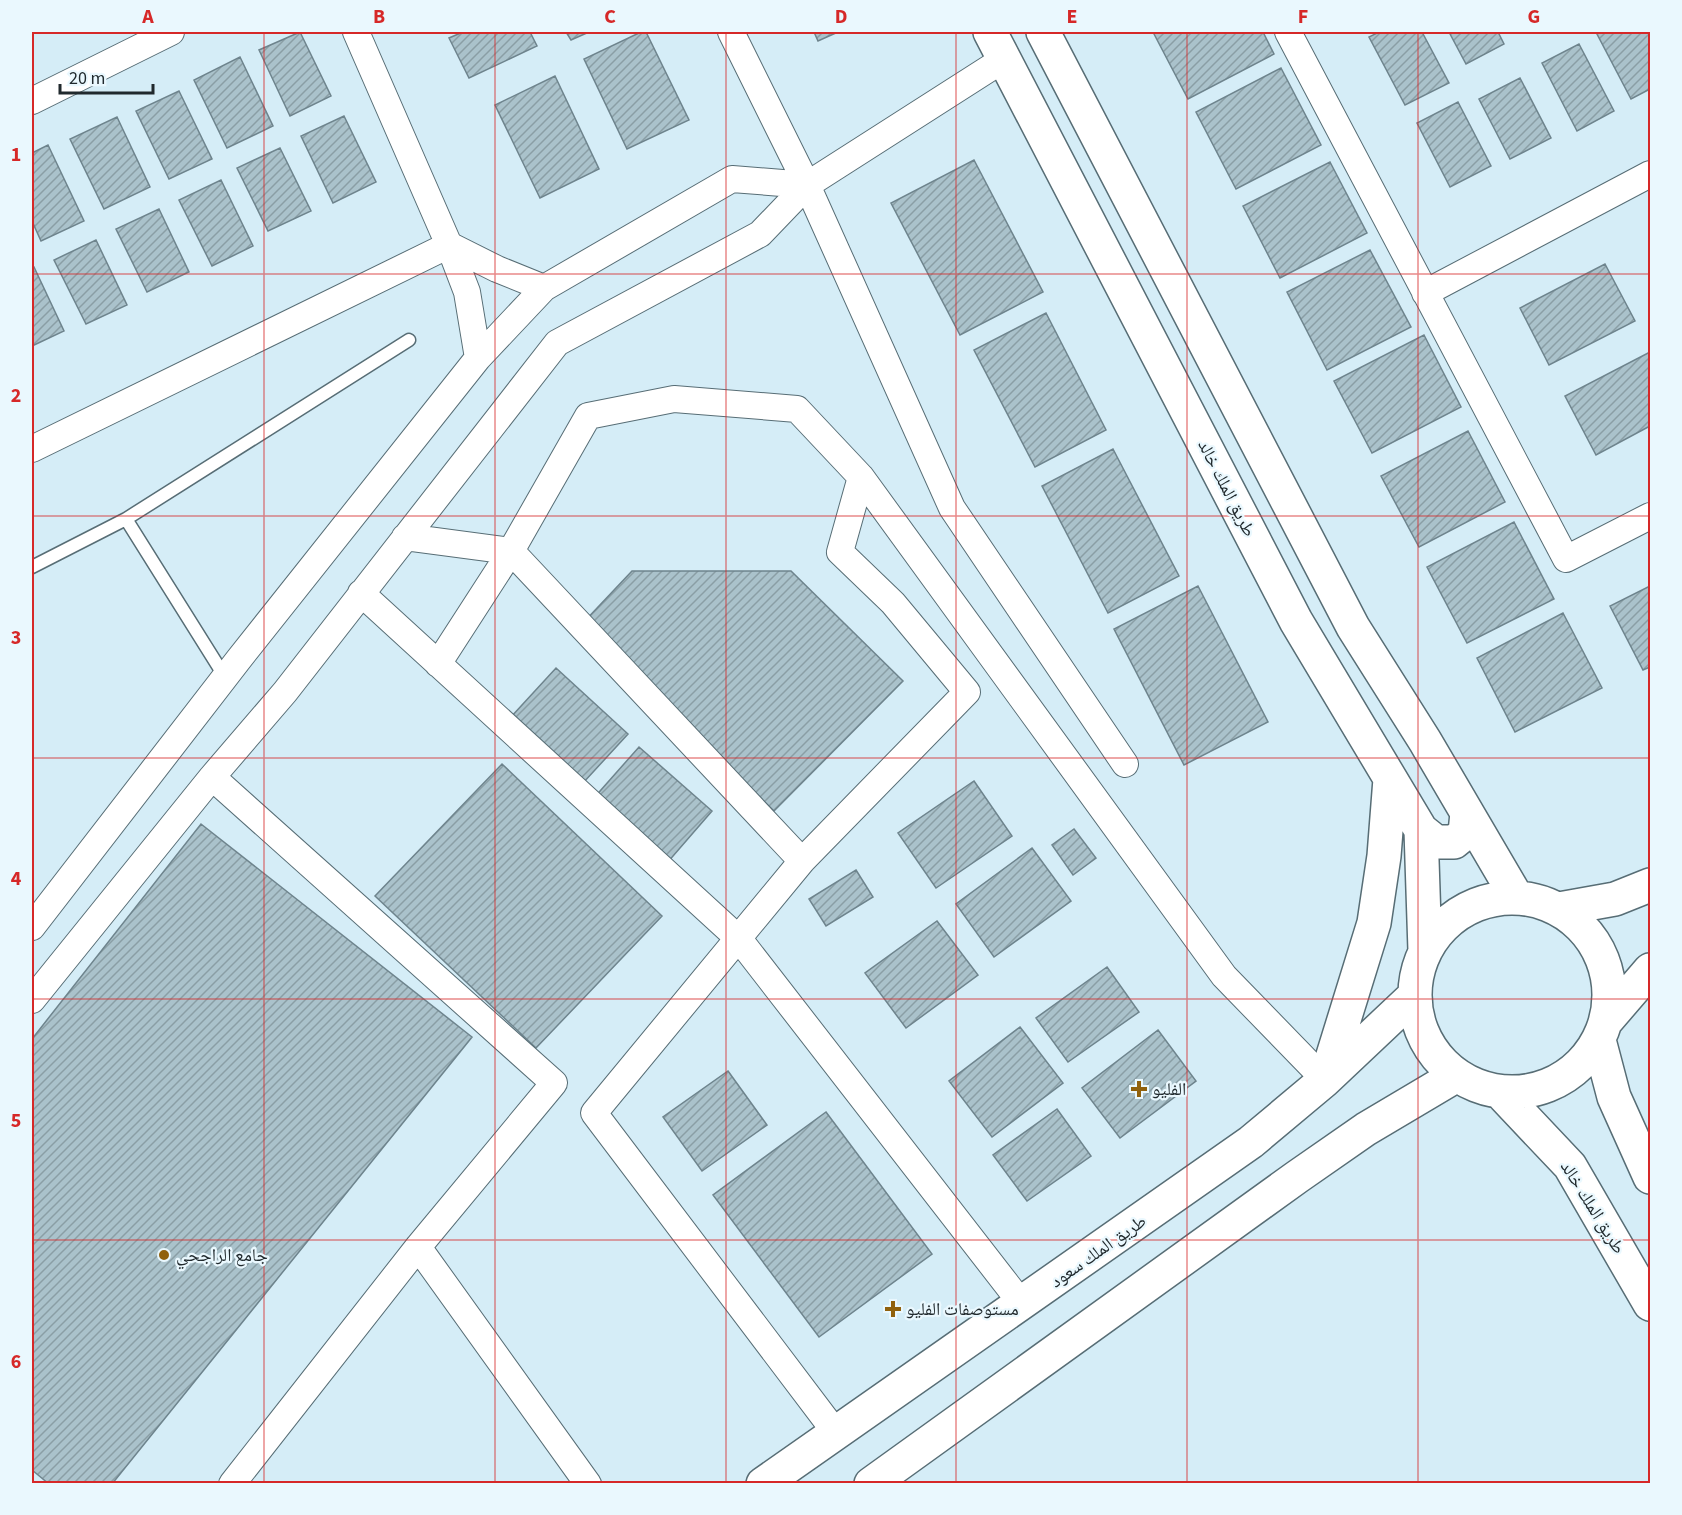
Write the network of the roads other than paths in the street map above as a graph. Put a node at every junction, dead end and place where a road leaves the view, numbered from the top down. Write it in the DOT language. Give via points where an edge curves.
graph roads {
  1 [pos="171,32"];
  2 [pos="356,32"];
  3 [pos="731,32"];
  4 [pos="1043,32"];
  5 [pos="1288,32"];
  6 [pos="997,45"];
  7 [pos="32,101"];
  8 [pos="1650,174"];
  9 [pos="807,185"];
  10 [pos="448,244"];
  11 [pos="544,288"];
  12 [pos="1425,293"];
  13 [pos="409,340"];
  14 [pos="478,358"];
  15 [pos="32,449"];
  16 [pos="861,477"];
  17 [pos="1650,516"];
  18 [pos="126,519"];
  19 [pos="405,537"];
  20 [pos="511,551"];
  21 [pos="32,567"];
  22 [pos="361,593"];
  23 [pos="438,664"];
  24 [pos="225,676"];
  25 [pos="1125,764"];
  26 [pos="212,777"];
  27 [pos="1390,779"];
  28 [pos="1467,813"];
  29 [pos="1421,830"];
  30 [pos="802,861"];
  31 [pos="1650,885"];
  32 [pos="1517,898"];
  33 [pos="1559,909"];
  34 [pos="32,927"];
  35 [pos="738,939"];
  36 [pos="1425,951"];
  37 [pos="1650,970"];
  38 [pos="1414,996"];
  39 [pos="32,1000"];
  40 [pos="1603,1030"];
  41 [pos="1457,1075"];
  42 [pos="1325,1080"];
  43 [pos="1500,1092"];
  44 [pos="1650,1177"];
  45 [pos="418,1247"];
  46 [pos="1022,1304"];
  47 [pos="1650,1304"];
  48 [pos="836,1432"];
  49 [pos="232,1484"];
  50 [pos="588,1484"];
  51 [pos="763,1484"];
  52 [pos="871,1484"];
  1 -- 7 [label="street"];
  2 -- 10 [label="street"];
  3 -- 9 [label="street"];
  4 -- 28 [label="main road" via="1353,627"];
  5 -- 12 [label="street"];
  6 -- 9 [label="street"];
  6 -- 27 [label="main road, طريق الملك خالد" via="1296,621"];
  8 -- 12 [label="street"];
  9 -- 11 [label="street" via="732,179"];
  9 -- 19 [label="street" via="760,234 557,343"];
  9 -- 25 [label="street" via="952,508"];
  10 -- 11 [label="street"];
  10 -- 14 [label="street" via="467,292"];
  10 -- 15 [label="street"];
  11 -- 14 [label="street"];
  12 -- 17 [label="street" via="1566,559"];
  13 -- 18 [label="lane"];
  14 -- 24 [label="street"];
  16 -- 20 [label="street" via="797,409 674,399 588,416"];
  16 -- 30 [label="street" via="840,552 893,603 967,692"];
  16 -- 42 [label="street" via="1224,976"];
  18 -- 21 [label="lane"];
  18 -- 24 [label="lane"];
  19 -- 20 [label="street"];
  19 -- 22 [label="street"];
  20 -- 23 [label="street"];
  20 -- 30 [label="street"];
  22 -- 23 [label="street"];
  22 -- 26 [label="street" via="285,692"];
  23 -- 35 [label="street"];
  24 -- 34 [label="street"];
  26 -- 39 [label="street"];
  26 -- 45 [label="street" via="554,1083"];
  27 -- 29 [label="main road, طريق الملك خالد"];
  27 -- 42 [label="main road" via="1374,923"];
  28 -- 29 [label="main road" via="1465,833 1454,842 1436,842"];
  28 -- 32 [label="main road"];
  29 -- 36 [label="main road, طريق الملك خالد"];
  30 -- 35 [label="street"];
  31 -- 33 [label="main road" via="1615,899"];
  32 -- 33 [label="main road"];
  32 -- 36 [label="main road" via="1480,903 1448,922"];
  33 -- 40 [label="main road" via="1584,929 1602,956 1610,988"];
  35 -- 46 [label="street"];
  35 -- 48 [label="street" via="594,1113"];
  36 -- 38 [label="main road"];
  37 -- 40 [label="main road"];
  38 -- 41 [label="main road" via="1419,1027 1434,1054"];
  38 -- 42 [label="main road, طريق الملك سعود"];
  40 -- 43 [label="main road" via="1582,1064 1558,1082 1530,1091"];
  40 -- 44 [label="main road" via="1614,1097"];
  41 -- 43 [label="main road"];
  41 -- 52 [label="main road" via="1366,1128"];
  42 -- 46 [label="main road, طريق الملك سعود" via="1251,1142"];
  43 -- 47 [label="main road, طريق الملك خالد" via="1570,1166"];
  45 -- 49 [label="street"];
  45 -- 50 [label="street"];
  46 -- 48 [label="main road, طريق الملك سعود"];
  48 -- 51 [label="main road, طريق الملك سعود"];
}
